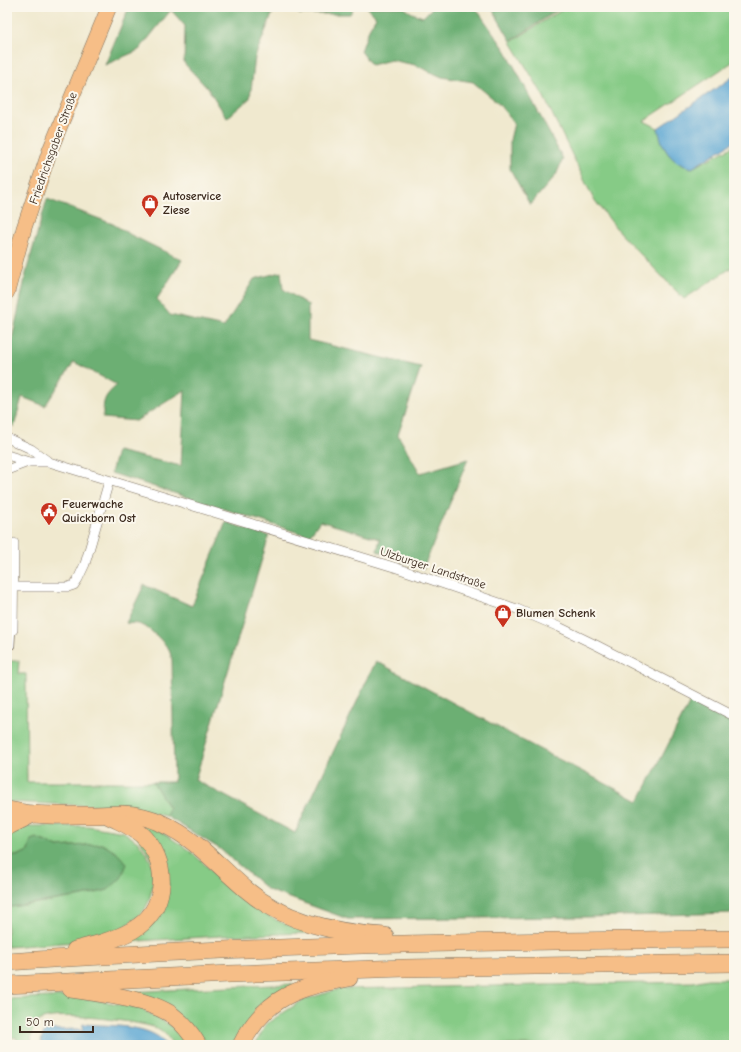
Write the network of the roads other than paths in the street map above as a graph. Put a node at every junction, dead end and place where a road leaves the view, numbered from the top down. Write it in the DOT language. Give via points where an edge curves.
graph roads {
  1 [pos="109,7"];
  2 [pos="7,292"];
  3 [pos="7,438"];
  4 [pos="7,455"];
  5 [pos="29,462"];
  6 [pos="49,462"];
  7 [pos="7,470"];
  8 [pos="109,481"];
  9 [pos="14,543"];
  10 [pos="12,587"];
  11 [pos="13,630"];
  12 [pos="12,646"];
  13 [pos="734,716"];
  14 [pos="107,815"];
  15 [pos="8,821"];
  16 [pos="734,940"];
  17 [pos="432,944"];
  18 [pos="38,960"];
  19 [pos="7,962"];
  20 [pos="734,963"];
  21 [pos="405,968"];
  22 [pos="27,983"];
  23 [pos="7,985"];
  24 [pos="198,1045"];
  25 [pos="241,1045"];
  1 -- 2 [label="main road, Friedrichsgaber Straße" via="50,150 24,228"];
  3 -- 6 [label="street, Ulzburger Landstraße" via="31,449"];
  4 -- 5 [label="street, Ulzburger Landstraße"];
  5 -- 6 [label="street, Ulzburger Landstraße"];
  5 -- 7 [label="street, Ulzburger Landstraße"];
  6 -- 8 [label="street, Ulzburger Landstraße"];
  8 -- 10 [label="street" via="85,564 74,585"];
  8 -- 13 [label="street, Ulzburger Landstraße" via="397,568 517,609 559,627"];
  9 -- 10 [label="street"];
  10 -- 11 [label="street"];
  11 -- 12 [label="lane"];
  14 -- 15 [label="highway" via="33,814"];
  14 -- 17 [label="highway" via="142,817 184,834 249,892 288,916 344,932 412,938"];
  14 -- 18 [label="highway" via="136,830 154,850 162,876 161,890 154,907 147,919 119,937"];
  16 -- 17 [label="highway"];
  17 -- 18 [label="highway" via="222,950"];
  18 -- 19 [label="highway"];
  20 -- 21 [label="highway"];
  21 -- 22 [label="highway"];
  21 -- 25 [label="highway" via="314,985 294,992 274,1003 262,1014"];
  22 -- 23 [label="highway"];
  22 -- 24 [label="highway" via="90,992 154,1007 182,1023"];
}
